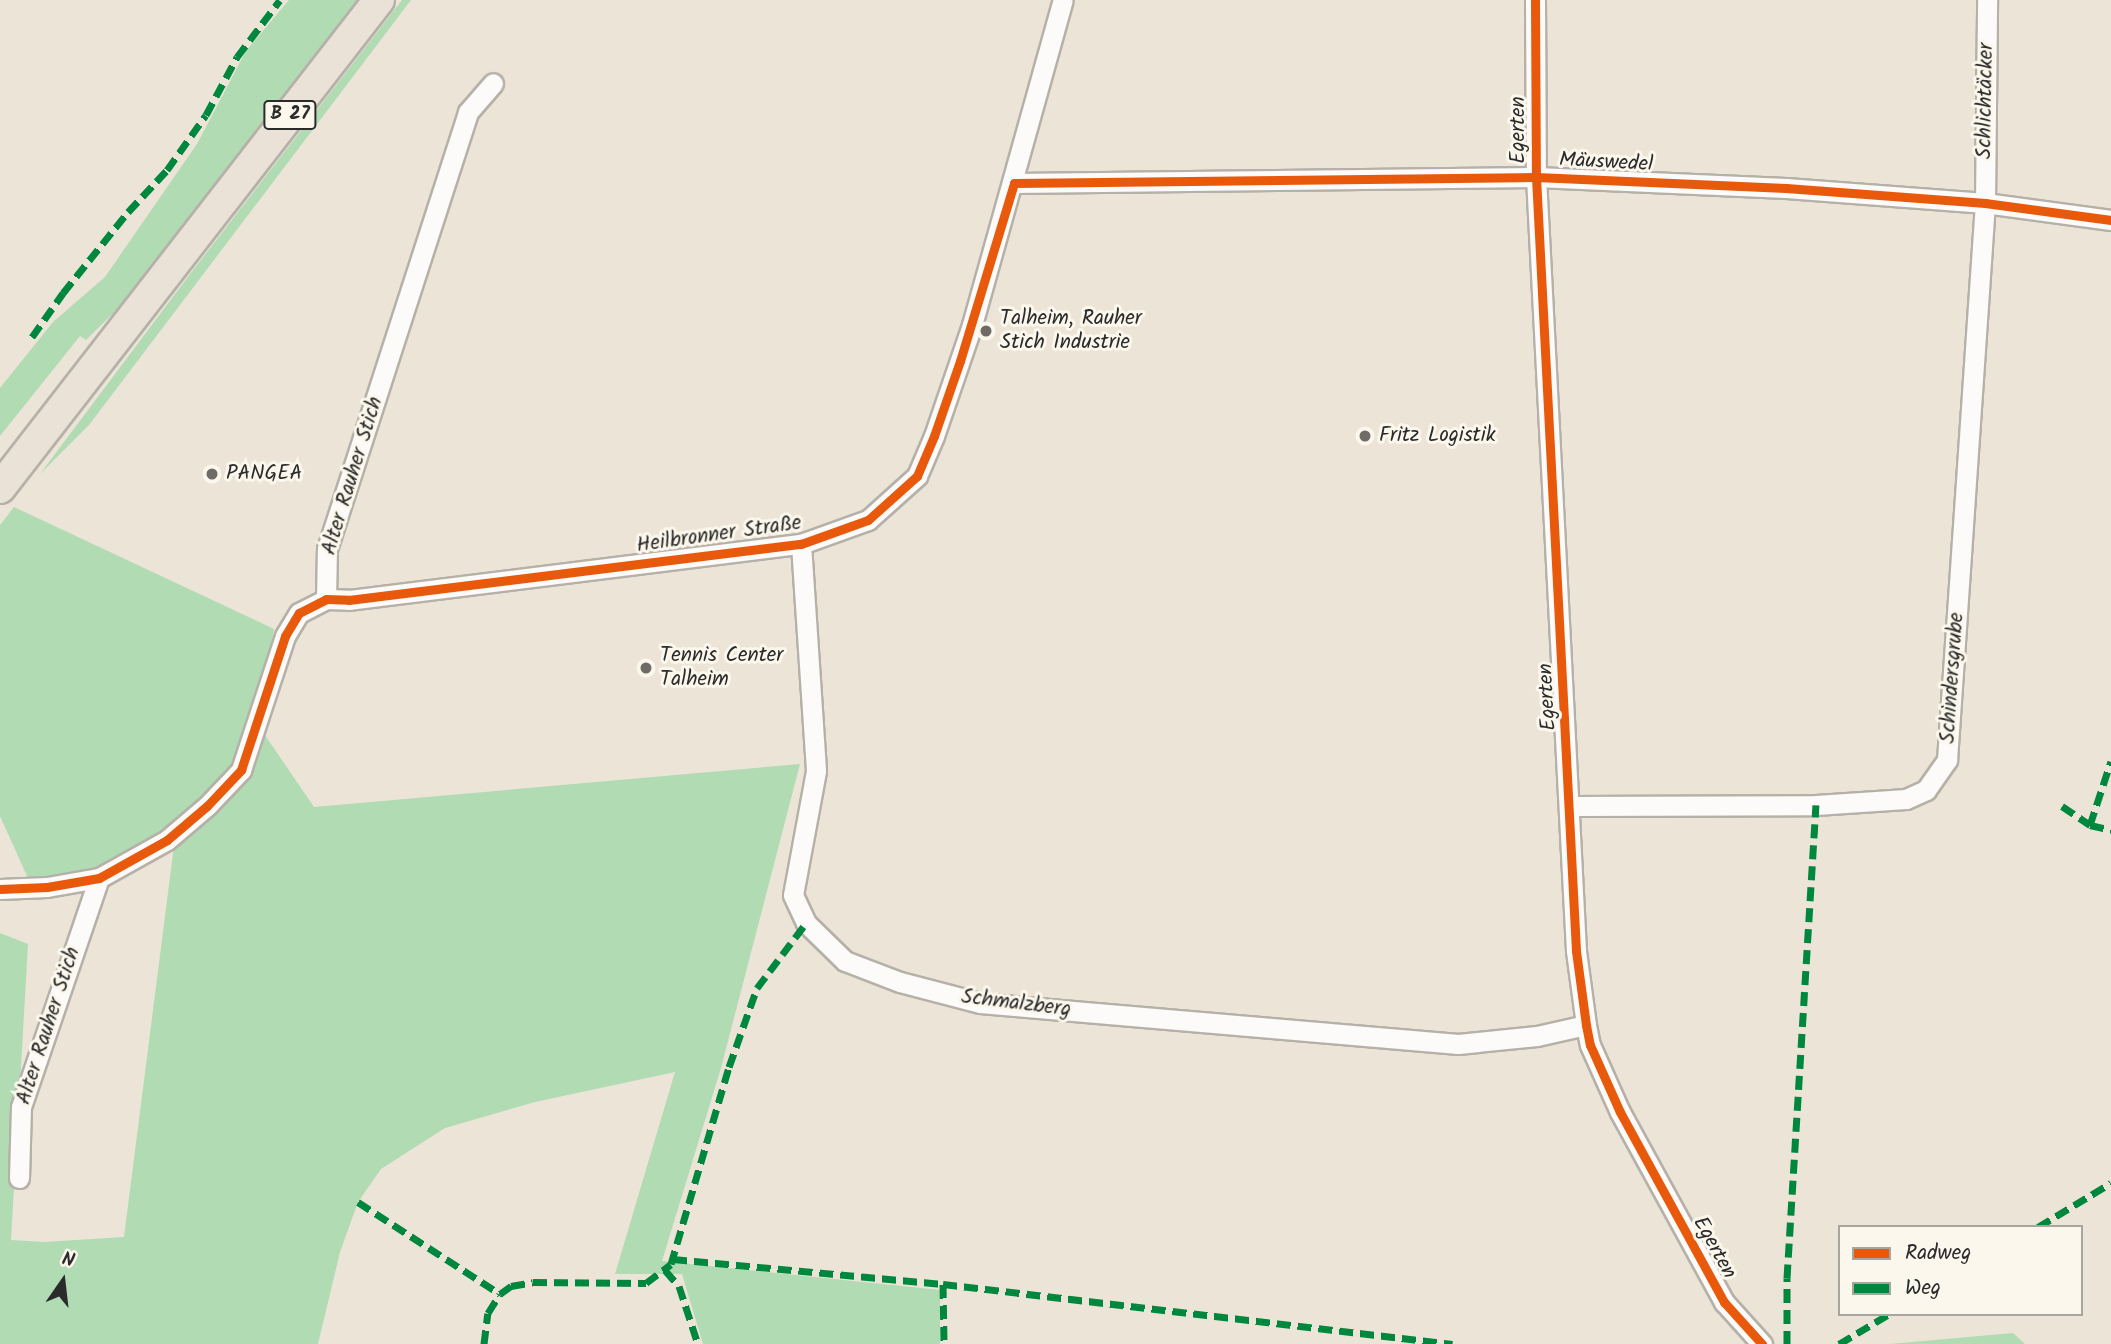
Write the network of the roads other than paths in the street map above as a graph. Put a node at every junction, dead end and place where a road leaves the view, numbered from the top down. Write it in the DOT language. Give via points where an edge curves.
graph roads {
  1 [pos="379,0"];
  2 [pos="1063,0"];
  3 [pos="1535,0"];
  4 [pos="1987,0"];
  5 [pos="493,83"];
  6 [pos="1536,177"];
  7 [pos="1014,183"];
  8 [pos="1985,203"];
  9 [pos="2111,220"];
  10 [pos="0,488"];
  11 [pos="801,544"];
  12 [pos="326,599"];
  13 [pos="1571,806"];
  14 [pos="99,878"];
  15 [pos="0,889"];
  16 [pos="1586,1025"];
  17 [pos="19,1178"];
  18 [pos="1762,1344"];
  1 -- 10 [label="main road, B 27"];
  2 -- 7 [label="street, Heilbronner Straße"];
  3 -- 6 [label="street, Egerten"];
  4 -- 8 [label="street, Schlichtäcker"];
  5 -- 12 [label="street, Alter Rauher Stich" via="468,112 327,549"];
  6 -- 7 [label="street, Mäuswedel"];
  6 -- 8 [label="street, Mäuswedel"];
  6 -- 13 [label="street, Egerten"];
  7 -- 11 [label="street, Heilbronner Straße" via="960,361 917,476 868,520"];
  8 -- 9 [label="street, Mäuswedel"];
  8 -- 13 [label="street, Schindersgrube" via="1947,760 1938,775 1926,790 1906,799 1816,805"];
  11 -- 12 [label="street, Heilbronner Straße" via="349,600"];
  11 -- 16 [label="street, Schmalzberg" via="816,771 793,895 806,923 845,961 900,982 980,1003 1458,1044 1536,1036"];
  12 -- 14 [label="street" via="299,613 285,636 241,769 167,840"];
  13 -- 16 [label="street, Egerten" via="1576,951"];
  14 -- 15 [label="street"];
  14 -- 17 [label="street, Alter Rauher Stich" via="21,1107"];
  16 -- 18 [label="street, Egerten" via="1590,1045 1620,1112 1717,1290"];
}
